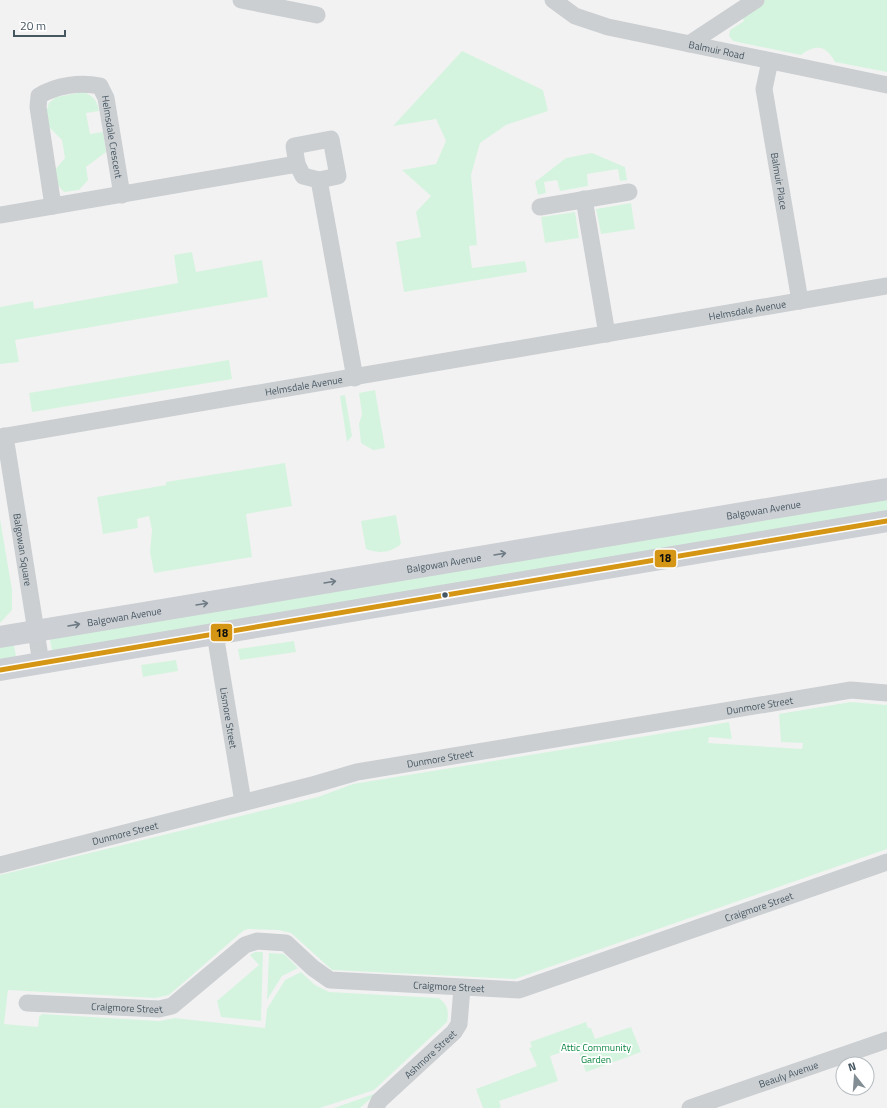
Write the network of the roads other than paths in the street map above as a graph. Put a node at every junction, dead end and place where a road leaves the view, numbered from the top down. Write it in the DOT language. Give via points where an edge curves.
graph roads {
  1 [pos="241,0"];
  2 [pos="552,0"];
  3 [pos="756,0"];
  4 [pos="317,15"];
  5 [pos="689,44"];
  6 [pos="770,61"];
  7 [pos="887,85"];
  8 [pos="297,164"];
  9 [pos="319,180"];
  10 [pos="629,192"];
  11 [pos="122,195"];
  12 [pos="584,200"];
  13 [pos="53,206"];
  14 [pos="540,207"];
  15 [pos="0,215"];
  16 [pos="887,286"];
  17 [pos="800,301"];
  18 [pos="607,334"];
  19 [pos="355,378"];
  20 [pos="2,436"];
  21 [pos="887,489"];
  22 [pos="887,521"];
  23 [pos="36,631"];
  24 [pos="215,634"];
  25 [pos="0,637"];
  26 [pos="40,663"];
  27 [pos="0,670"];
  28 [pos="887,693"];
  29 [pos="243,802"];
  30 [pos="887,862"];
  31 [pos="0,865"];
  32 [pos="462,988"];
  33 [pos="27,1003"];
  34 [pos="887,1040"];
  35 [pos="376,1108"];
  36 [pos="690,1108"];
  1 -- 4 [label="street"];
  2 -- 5 [label="street, Balmuir Road" via="575,16 608,27"];
  3 -- 5 [label="street"];
  5 -- 6 [label="street, Balmuir Road"];
  6 -- 7 [label="street, Balmuir Road"];
  6 -- 17 [label="street, Balmuir Place" via="764,89"];
  8 -- 9 [label="street" via="303,176"];
  8 -- 9 [label="street" via="294,146 332,139 338,176"];
  8 -- 11 [label="street"];
  9 -- 19 [label="street"];
  10 -- 12 [label="street"];
  11 -- 13 [label="street"];
  11 -- 13 [label="street, Helmsdale Crescent" via="106,98 100,86 88,83 50,89 39,96 38,107"];
  12 -- 14 [label="street"];
  12 -- 18 [label="street"];
  13 -- 15 [label="street"];
  16 -- 17 [label="street, Helmsdale Avenue"];
  17 -- 18 [label="street, Helmsdale Avenue"];
  18 -- 19 [label="street, Helmsdale Avenue"];
  19 -- 20 [label="street, Helmsdale Avenue"];
  20 -- 23 [label="street, Balgowan Square"];
  23 -- 21 [label="street, Balgowan Avenue, one-way"];
  22 -- 24 [label="street"];
  23 -- 25 [label="street, Balgowan Avenue"];
  23 -- 26 [label="street, Balgowan Square"];
  24 -- 26 [label="street"];
  24 -- 29 [label="street, Lismore Street"];
  26 -- 27 [label="street"];
  28 -- 29 [label="street, Dunmore Street" via="851,690 356,772"];
  29 -- 31 [label="street, Dunmore Street"];
  30 -- 32 [label="street, Craigmore Street" via="519,990"];
  32 -- 33 [label="street, Craigmore Street" via="330,980 286,943 257,941 245,945 172,1006 159,1010"];
  32 -- 35 [label="street, Ashmore Street" via="459,1024 454,1032 379,1101"];
  34 -- 36 [label="street, Beauly Avenue"];
}
